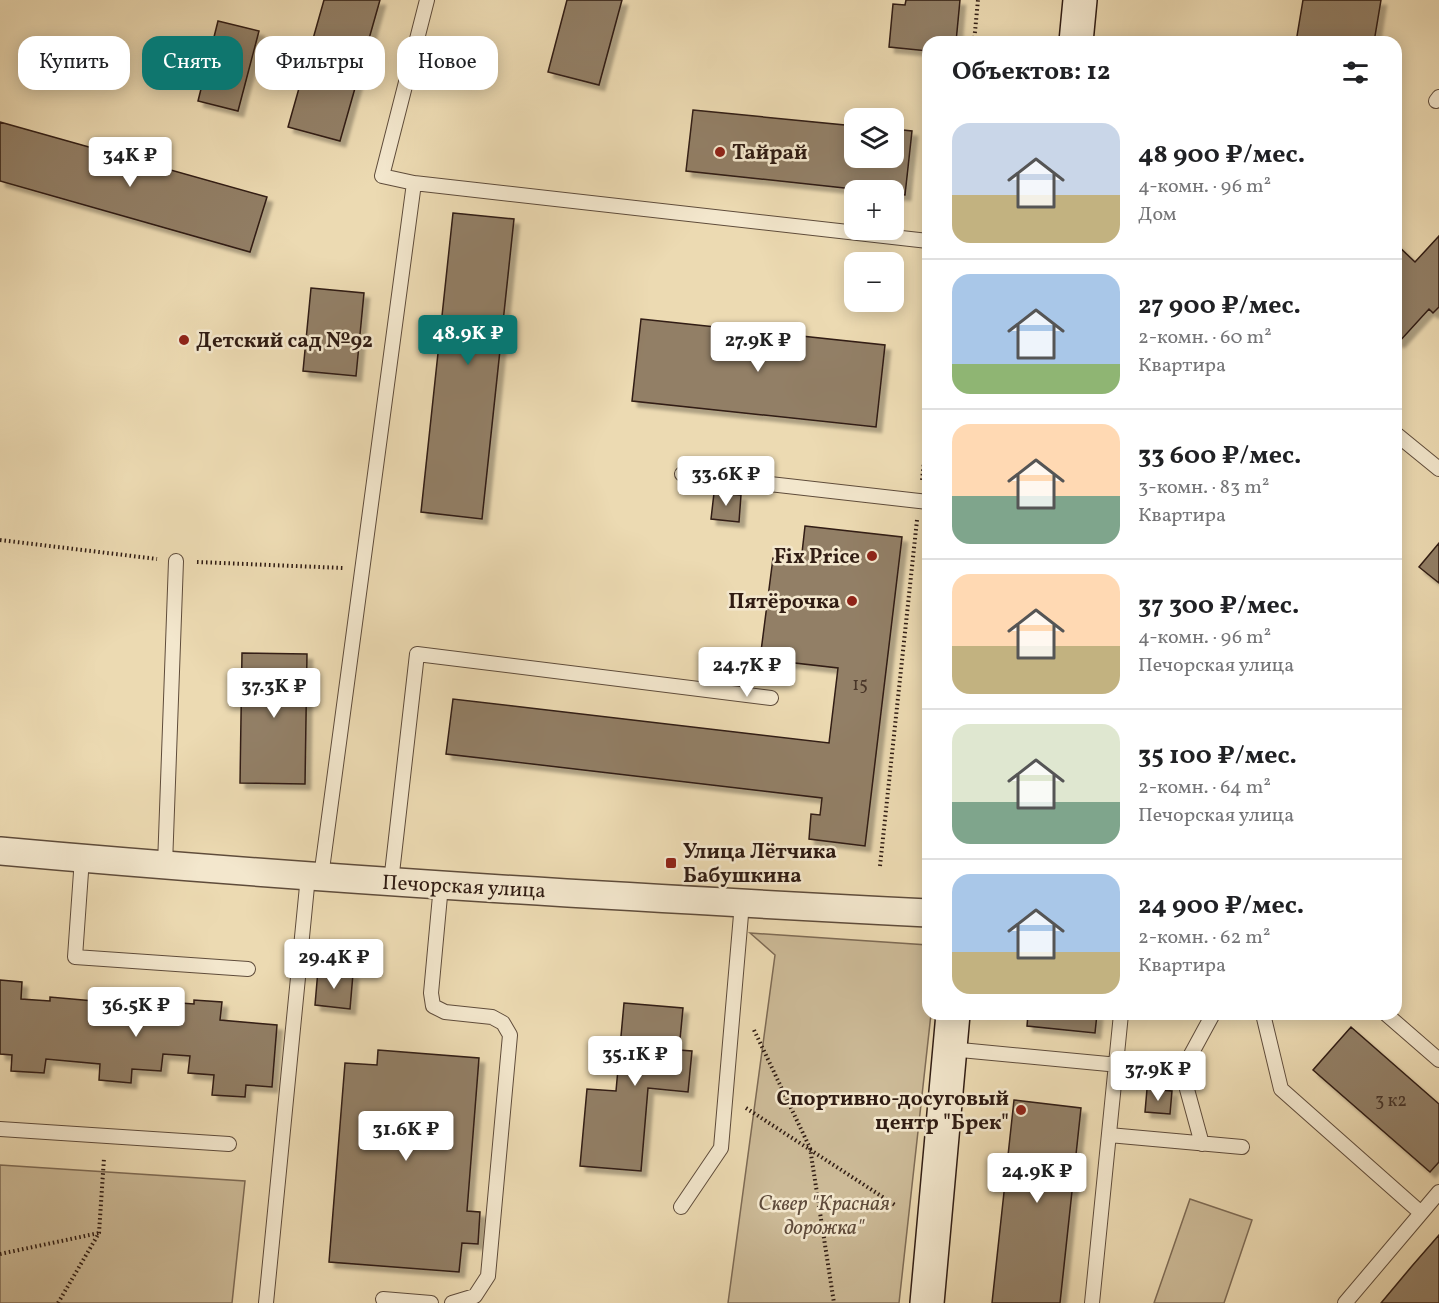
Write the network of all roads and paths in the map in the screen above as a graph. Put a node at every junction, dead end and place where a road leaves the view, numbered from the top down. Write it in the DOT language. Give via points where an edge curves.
graph roads {
  1 [pos="427,0"];
  2 [pos="978,0"];
  3 [pos="1080,0"];
  4 [pos="975,36"];
  5 [pos="1077,36"];
  6 [pos="414,183"];
  7 [pos="922,240"];
  8 [pos="1402,439"];
  9 [pos="1439,469"];
  10 [pos="682,474"];
  11 [pos="922,502"];
  12 [pos="922,519"];
  13 [pos="176,561"];
  14 [pos="771,698"];
  15 [pos="0,851"];
  16 [pos="82,858"];
  17 [pos="165,865"];
  18 [pos="880,866"];
  19 [pos="314,877"];
  20 [pos="391,882"];
  21 [pos="441,885"];
  22 [pos="742,903"];
  23 [pos="922,913"];
  24 [pos="248,969"];
  25 [pos="734,989"];
  26 [pos="953,1020"];
  27 [pos="1120,1020"];
  28 [pos="1210,1020"];
  29 [pos="1264,1020"];
  30 [pos="1393,1020"];
  31 [pos="950,1049"];
  32 [pos="1439,1060"];
  33 [pos="1116,1064"];
  34 [pos="1182,1071"];
  35 [pos="725,1095"];
  36 [pos="0,1129"];
  37 [pos="1109,1135"];
  38 [pos="106,1136"];
  39 [pos="229,1144"];
  40 [pos="1202,1144"];
  41 [pos="1242,1147"];
  42 [pos="810,1148"];
  43 [pos="1439,1192"];
  44 [pos="895,1205"];
  45 [pos="681,1207"];
  46 [pos="1421,1213"];
  47 [pos="99,1233"];
  48 [pos="0,1254"];
  49 [pos="383,1299"];
  50 [pos="58,1303"];
  51 [pos="266,1303"];
  52 [pos="431,1303"];
  53 [pos="452,1303"];
  54 [pos="834,1303"];
  55 [pos="927,1303"];
  56 [pos="1092,1303"];
  57 [pos="1345,1303"];
  1 -- 6 [label="lane" via="382,176"];
  2 -- 4 [label="path"];
  3 -- 5 [label="main road"];
  6 -- 7 [label="lane"];
  6 -- 19 [label="lane"];
  8 -- 9 [label="lane"];
  10 -- 11 [label="lane"];
  12 -- 18 [label="path"];
  13 -- 17 [label="lane"];
  14 -- 20 [label="lane" via="417,654"];
  15 -- 16 [label="street, Печорская улица"];
  16 -- 17 [label="street, Печорская улица"];
  16 -- 24 [label="lane" via="75,957"];
  17 -- 19 [label="street, Печорская улица"];
  19 -- 20 [label="street, Печорская улица"];
  19 -- 51 [label="lane"];
  20 -- 21 [label="street, Печорская улица"];
  21 -- 22 [label="street, Печорская улица"];
  21 -- 53 [label="lane" via="430,993 433,1006 445,1012 492,1017 503,1023 510,1035 488,1276 475,1296"];
  22 -- 23 [label="street, Печорская улица"];
  22 -- 25 [label="lane"];
  25 -- 35 [label="lane"];
  25 -- 42 [label="path"];
  26 -- 31 [label="main road"];
  27 -- 33 [label="lane"];
  28 -- 34 [label="lane"];
  29 -- 46 [label="lane" via="1281,1089"];
  30 -- 32 [label="lane"];
  31 -- 33 [label="lane"];
  31 -- 55 [label="main road"];
  33 -- 34 [label="lane"];
  33 -- 37 [label="lane"];
  34 -- 40 [label="lane"];
  35 -- 42 [label="path"];
  35 -- 45 [label="lane" via="721,1148"];
  36 -- 38 [label="lane"];
  37 -- 40 [label="lane"];
  37 -- 56 [label="lane"];
  38 -- 39 [label="lane"];
  38 -- 47 [label="path"];
  40 -- 41 [label="lane"];
  42 -- 44 [label="path"];
  42 -- 54 [label="path"];
  43 -- 46 [label="lane"];
  46 -- 57 [label="lane"];
  47 -- 48 [label="path"];
  47 -- 50 [label="path"];
  49 -- 52 [label="lane"];
}
